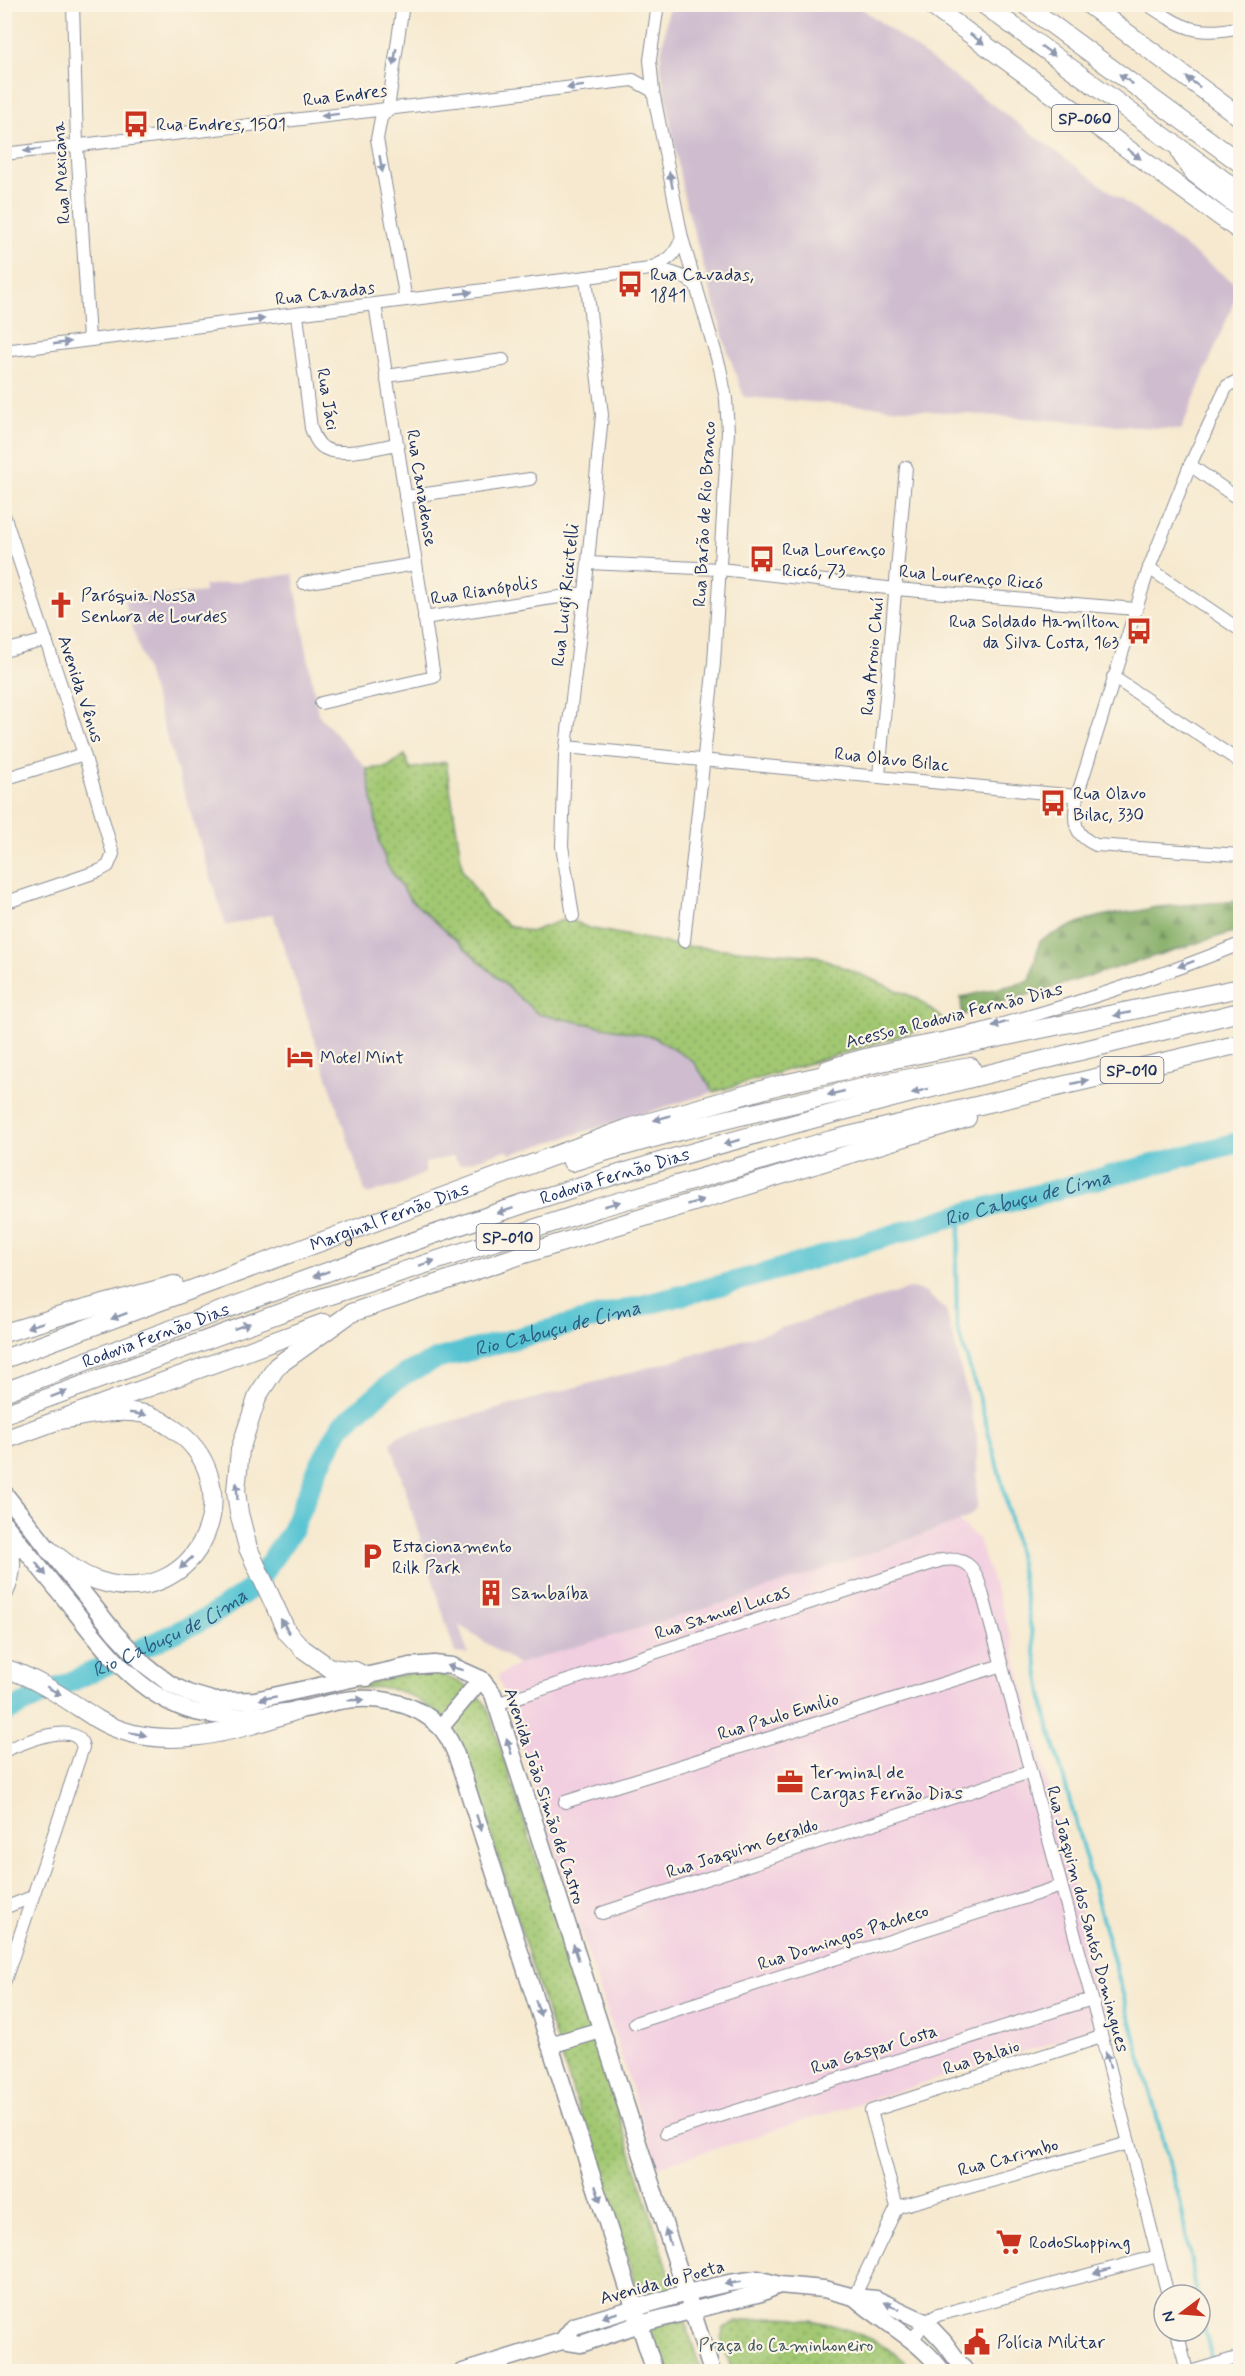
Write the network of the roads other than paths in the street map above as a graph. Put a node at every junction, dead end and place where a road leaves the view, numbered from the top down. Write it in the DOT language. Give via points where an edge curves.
graph roads {
  1 [pos="73,4"];
  2 [pos="403,4"];
  3 [pos="658,4"];
  4 [pos="929,4"];
  5 [pos="983,4"];
  6 [pos="1024,4"];
  7 [pos="1088,4"];
  8 [pos="1147,4"];
  9 [pos="1240,27"];
  10 [pos="650,60"];
  11 [pos="633,80"];
  12 [pos="653,91"];
  13 [pos="388,109"];
  14 [pos="1240,117"];
  15 [pos="1173,142"];
  16 [pos="77,144"];
  17 [pos="4,154"];
  18 [pos="1240,163"];
  19 [pos="1240,192"];
  20 [pos="1240,208"];
  21 [pos="1240,231"];
  22 [pos="682,238"];
  23 [pos="650,268"];
  24 [pos="586,278"];
  25 [pos="694,284"];
  26 [pos="406,300"];
  27 [pos="375,304"];
  28 [pos="297,315"];
  29 [pos="89,339"];
  30 [pos="4,351"];
  31 [pos="503,360"];
  32 [pos="386,376"];
  33 [pos="1238,383"];
  34 [pos="397,444"];
  35 [pos="1190,465"];
  36 [pos="906,467"];
  37 [pos="530,479"];
  38 [pos="405,497"];
  39 [pos="1240,500"];
  40 [pos="5,515"];
  41 [pos="588,563"];
  42 [pos="416,564"];
  43 [pos="1149,568"];
  44 [pos="720,569"];
  45 [pos="304,583"];
  46 [pos="896,589"];
  47 [pos="585,593"];
  48 [pos="1136,609"];
  49 [pos="424,618"];
  50 [pos="1240,630"];
  51 [pos="46,640"];
  52 [pos="4,651"];
  53 [pos="1113,677"];
  54 [pos="321,703"];
  55 [pos="566,747"];
  56 [pos="84,754"];
  57 [pos="704,759"];
  58 [pos="1240,762"];
  59 [pos="879,776"];
  60 [pos="4,779"];
  61 [pos="1077,795"];
  62 [pos="1240,855"];
  63 [pos="4,903"];
  64 [pos="573,916"];
  65 [pos="684,941"];
  66 [pos="1240,944"];
  67 [pos="1240,988"];
  68 [pos="1240,1012"];
  69 [pos="1240,1044"];
  70 [pos="1017,1065"];
  71 [pos="779,1085"];
  72 [pos="1023,1095"];
  73 [pos="523,1169"];
  74 [pos="213,1281"];
  75 [pos="351,1313"];
  76 [pos="4,1333"];
  77 [pos="4,1359"];
  78 [pos="4,1392"];
  79 [pos="4,1414"];
  80 [pos="59,1420"];
  81 [pos="4,1440"];
  82 [pos="4,1493"];
  83 [pos="4,1523"];
  84 [pos="4,1533"];
  85 [pos="49,1550"];
  86 [pos="960,1559"];
  87 [pos="4,1593"];
  88 [pos="1002,1665"];
  89 [pos="13,1671"];
  90 [pos="367,1677"];
  91 [pos="481,1679"];
  92 [pos="496,1704"];
  93 [pos="298,1710"];
  94 [pos="441,1727"];
  95 [pos="4,1751"];
  96 [pos="1030,1772"];
  97 [pos="565,1802"];
  98 [pos="1061,1886"];
  99 [pos="32,1897"];
  100 [pos="4,1908"];
  101 [pos="602,1913"];
  102 [pos="4,1983"];
  103 [pos="1092,1999"];
  104 [pos="635,2024"];
  105 [pos="601,2030"];
  106 [pos="1101,2037"];
  107 [pos="550,2045"];
  108 [pos="666,2133"];
  109 [pos="1129,2143"];
  110 [pos="897,2207"];
  111 [pos="1158,2256"];
  112 [pos="1165,2283"];
  113 [pos="779,2285"];
  114 [pos="686,2293"];
  115 [pos="854,2297"];
  116 [pos="634,2308"];
  117 [pos="692,2310"];
  118 [pos="925,2322"];
  119 [pos="640,2324"];
  120 [pos="913,2339"];
  121 [pos="562,2341"];
  122 [pos="1181,2343"];
  123 [pos="1240,2357"];
  124 [pos="1190,2371"];
  125 [pos="463,2372"];
  126 [pos="655,2372"];
  127 [pos="712,2372"];
  128 [pos="943,2372"];
  129 [pos="966,2372"];
  1 -- 16 [label="street, Rua Mexicana"];
  2 -- 13 [label="street, one-way"];
  3 -- 10 [label="street, Rua Barão de Rio Branco"];
  4 -- 21 [label="highway, SP-060, one-way"];
  5 -- 15 [label="highway, SP-060, one-way"];
  18 -- 6 [label="highway, SP-060, one-way"];
  14 -- 7 [label="highway, one-way"];
  8 -- 9 [label="street" via="1177,25 1197,30"];
  10 -- 11 [label="street"];
  10 -- 12 [label="street, Rua Barão de Rio Branco"];
  11 -- 12 [label="street"];
  11 -- 13 [label="street, Rua Endres, one-way"];
  22 -- 12 [label="street, Rua Barão de Rio Branco, one-way"];
  13 -- 16 [label="street, Rua Endres, one-way"];
  13 -- 26 [label="street, one-way" via="381,118 377,139"];
  15 -- 19 [label="highway, SP-060"];
  15 -- 20 [label="highway" via="1194,173"];
  16 -- 17 [label="street, Rua Endres, one-way"];
  16 -- 29 [label="street, Rua Mexicana"];
  22 -- 23 [label="street, Rua Cavadas" via="676,253"];
  22 -- 25 [label="street, Rua Barão de Rio Branco"];
  23 -- 24 [label="street, Rua Cavadas"];
  23 -- 25 [label="street, Rua Cavadas" via="672,271"];
  26 -- 24 [label="street, Rua Cavadas, one-way"];
  24 -- 41 [label="street, Rua Luigi Riccitelli" via="602,415"];
  25 -- 44 [label="street, Rua Barão de Rio Branco" via="712,337 726,399 727,466"];
  26 -- 27 [label="street, Rua Cavadas"];
  27 -- 28 [label="street, Rua Cavadas"];
  27 -- 32 [label="street, Rua Canadense"];
  29 -- 28 [label="street, Rua Cavadas, one-way"];
  28 -- 34 [label="street, Rua Jáci" via="311,428 317,441 326,449 339,452"];
  30 -- 29 [label="street, Rua Cavadas, one-way"];
  31 -- 32 [label="street"];
  32 -- 34 [label="street, Rua Canadense"];
  33 -- 35 [label="street" via="1227,386"];
  34 -- 38 [label="street, Rua Canadense"];
  35 -- 39 [label="street"];
  35 -- 43 [label="street"];
  36 -- 46 [label="street, Rua Arroio Chuí"];
  37 -- 38 [label="street"];
  38 -- 42 [label="street, Rua Canadense"];
  40 -- 51 [label="street, Avenida Vênus"];
  41 -- 44 [label="street, Rua Lourenço Riccó"];
  41 -- 47 [label="street, Rua Luigi Riccitelli"];
  42 -- 45 [label="street"];
  42 -- 49 [label="street, Rua Canadense"];
  43 -- 48 [label="street"];
  43 -- 50 [label="street"];
  44 -- 46 [label="street, Rua Lourenço Riccó"];
  44 -- 57 [label="street, Rua Barão de Rio Branco"];
  46 -- 48 [label="street, Rua Lourenço Riccó"];
  46 -- 59 [label="street, Rua Arroio Chuí"];
  47 -- 49 [label="street, Rua Rianópolis"];
  47 -- 55 [label="street, Rua Luigi Riccitelli"];
  48 -- 53 [label="street"];
  49 -- 54 [label="street, Rua Canadense" via="434,677"];
  51 -- 52 [label="street"];
  51 -- 56 [label="street, Avenida Vênus"];
  53 -- 58 [label="street"];
  53 -- 61 [label="street"];
  55 -- 57 [label="street, Rua Olavo Bilac"];
  55 -- 64 [label="street, Rua Luigi Riccitelli" via="562,846"];
  56 -- 60 [label="street"];
  56 -- 63 [label="street, Avenida Vênus" via="113,854 108,866"];
  57 -- 59 [label="street, Rua Olavo Bilac"];
  57 -- 65 [label="street, Rua Barão de Rio Branco"];
  59 -- 61 [label="street, Rua Olavo Bilac"];
  61 -- 62 [label="street" via="1077,830 1084,840 1096,845"];
  66 -- 71 [label="street, Acesso a Rodovia Fernão Dias, one-way" via="1066,1006 983,1029 867,1053"];
  67 -- 71 [label="highway, Marginal Fernão Dias, one-way"];
  68 -- 70 [label="highway, Rodovia Fernão Dias / SP-010"];
  72 -- 69 [label="highway, Rodovia Fernão Dias / SP-010, one-way"];
  70 -- 73 [label="highway, one-way" via="1001,1062 899,1078 636,1141 560,1166"];
  70 -- 78 [label="highway, Rodovia Fernão Dias / SP-010, one-way" via="593,1182 344,1265"];
  71 -- 73 [label="highway, Marginal Fernão Dias, one-way" via="629,1128"];
  75 -- 72 [label="highway, one-way" via="518,1256 980,1115"];
  79 -- 72 [label="highway, Rodovia Fernão Dias / SP-010, one-way" via="321,1298 598,1208 831,1140"];
  73 -- 74 [label="highway, Marginal Fernão Dias"];
  74 -- 76 [label="highway, one-way" via="198,1279"];
  74 -- 77 [label="highway, Marginal Fernão Dias, one-way"];
  75 -- 80 [label="highway"];
  90 -- 75 [label="highway, one-way" via="330,1668 287,1632 248,1548 239,1513 236,1472 258,1395 277,1366"];
  80 -- 81 [label="highway"];
  80 -- 85 [label="highway, one-way" via="121,1412 162,1421 179,1432 201,1458 210,1478 213,1513 190,1561 157,1582 116,1586 98,1581"];
  82 -- 85 [label="main road, Avenida João Simão de Castro"];
  83 -- 93 [label="main road, one-way" via="97,1639 130,1675 160,1698 197,1713 243,1715"];
  84 -- 87 [label="highway" via="12,1562"];
  90 -- 85 [label="main road, Avenida João Simão de Castro, one-way" via="255,1700 215,1701 179,1689 145,1665 115,1633"];
  86 -- 88 [label="street, Rua Joaquim dos Santos Domingues" via="976,1574"];
  86 -- 92 [label="street, Rua Samuel Lucas" via="942,1560"];
  88 -- 96 [label="street, Rua Joaquim dos Santos Domingues"];
  88 -- 97 [label="street, Rua Paulo Emilio"];
  89 -- 93 [label="highway, one-way" via="104,1722 156,1737 229,1731"];
  91 -- 90 [label="main road, Avenida João Simão de Castro, one-way" via="452,1666 434,1664"];
  91 -- 92 [label="main road, Avenida João Simão de Castro"];
  91 -- 94 [label="main road"];
  105 -- 92 [label="main road, Avenida João Simão de Castro, one-way"];
  93 -- 94 [label="main road, one-way" via="340,1701 383,1701 404,1704"];
  94 -- 107 [label="main road, one-way" via="460,1766"];
  95 -- 99 [label="street" via="41,1737 63,1734 80,1738 83,1747"];
  96 -- 98 [label="street, Rua Joaquim dos Santos Domingues"];
  96 -- 101 [label="street, Rua Joaquim Geraldo"];
  98 -- 103 [label="street, Rua Joaquim dos Santos Domingues"];
  98 -- 104 [label="street, Rua Domingos Pacheco"];
  99 -- 100 [label="street"];
  99 -- 102 [label="street"];
  103 -- 106 [label="street, Rua Joaquim dos Santos Domingues"];
  103 -- 108 [label="street, Rua Gaspar Costa"];
  105 -- 107 [label="main road"];
  114 -- 105 [label="main road, Avenida João Simão de Castro, one-way"];
  109 -- 106 [label="street, Rua Joaquim dos Santos Domingues, one-way"];
  106 -- 110 [label="street, Rua Balaio" via="872,2111"];
  107 -- 116 [label="main road, one-way"];
  109 -- 110 [label="street, Rua Carimbo"];
  109 -- 111 [label="street, Rua Joaquim dos Santos Domingues"];
  110 -- 115 [label="street"];
  111 -- 112 [label="street, Rua Joaquim dos Santos Domingues"];
  111 -- 118 [label="street, one-way" via="938,2314"];
  113 -- 114 [label="main road, Avenida do Poeta, one-way" via="758,2279"];
  113 -- 115 [label="main road, Avenida do Poeta" via="824,2289"];
  113 -- 117 [label="main road, Avenida do Poeta"];
  114 -- 116 [label="main road, Avenida do Poeta"];
  114 -- 117 [label="main road, Avenida João Simão de Castro"];
  118 -- 115 [label="main road, Avenida do Poeta, one-way" via="876,2299"];
  115 -- 120 [label="main road, Avenida do Poeta"];
  116 -- 119 [label="main road"];
  116 -- 121 [label="main road, Avenida do Poeta, one-way" via="574,2326"];
  117 -- 119 [label="main road, Avenida do Poeta"];
  117 -- 127 [label="main road, Avenida João Simão de Castro"];
  118 -- 120 [label="street"];
  118 -- 129 [label="main road, Avenida do Poeta"];
  119 -- 121 [label="main road, Avenida do Poeta" via="581,2344"];
  119 -- 126 [label="main road"];
  120 -- 128 [label="main road, Avenida do Poeta"];
  121 -- 125 [label="main road, Avenida do Poeta"];
  122 -- 124 [label="street"];
  123 -- 124 [label="street"];
}
